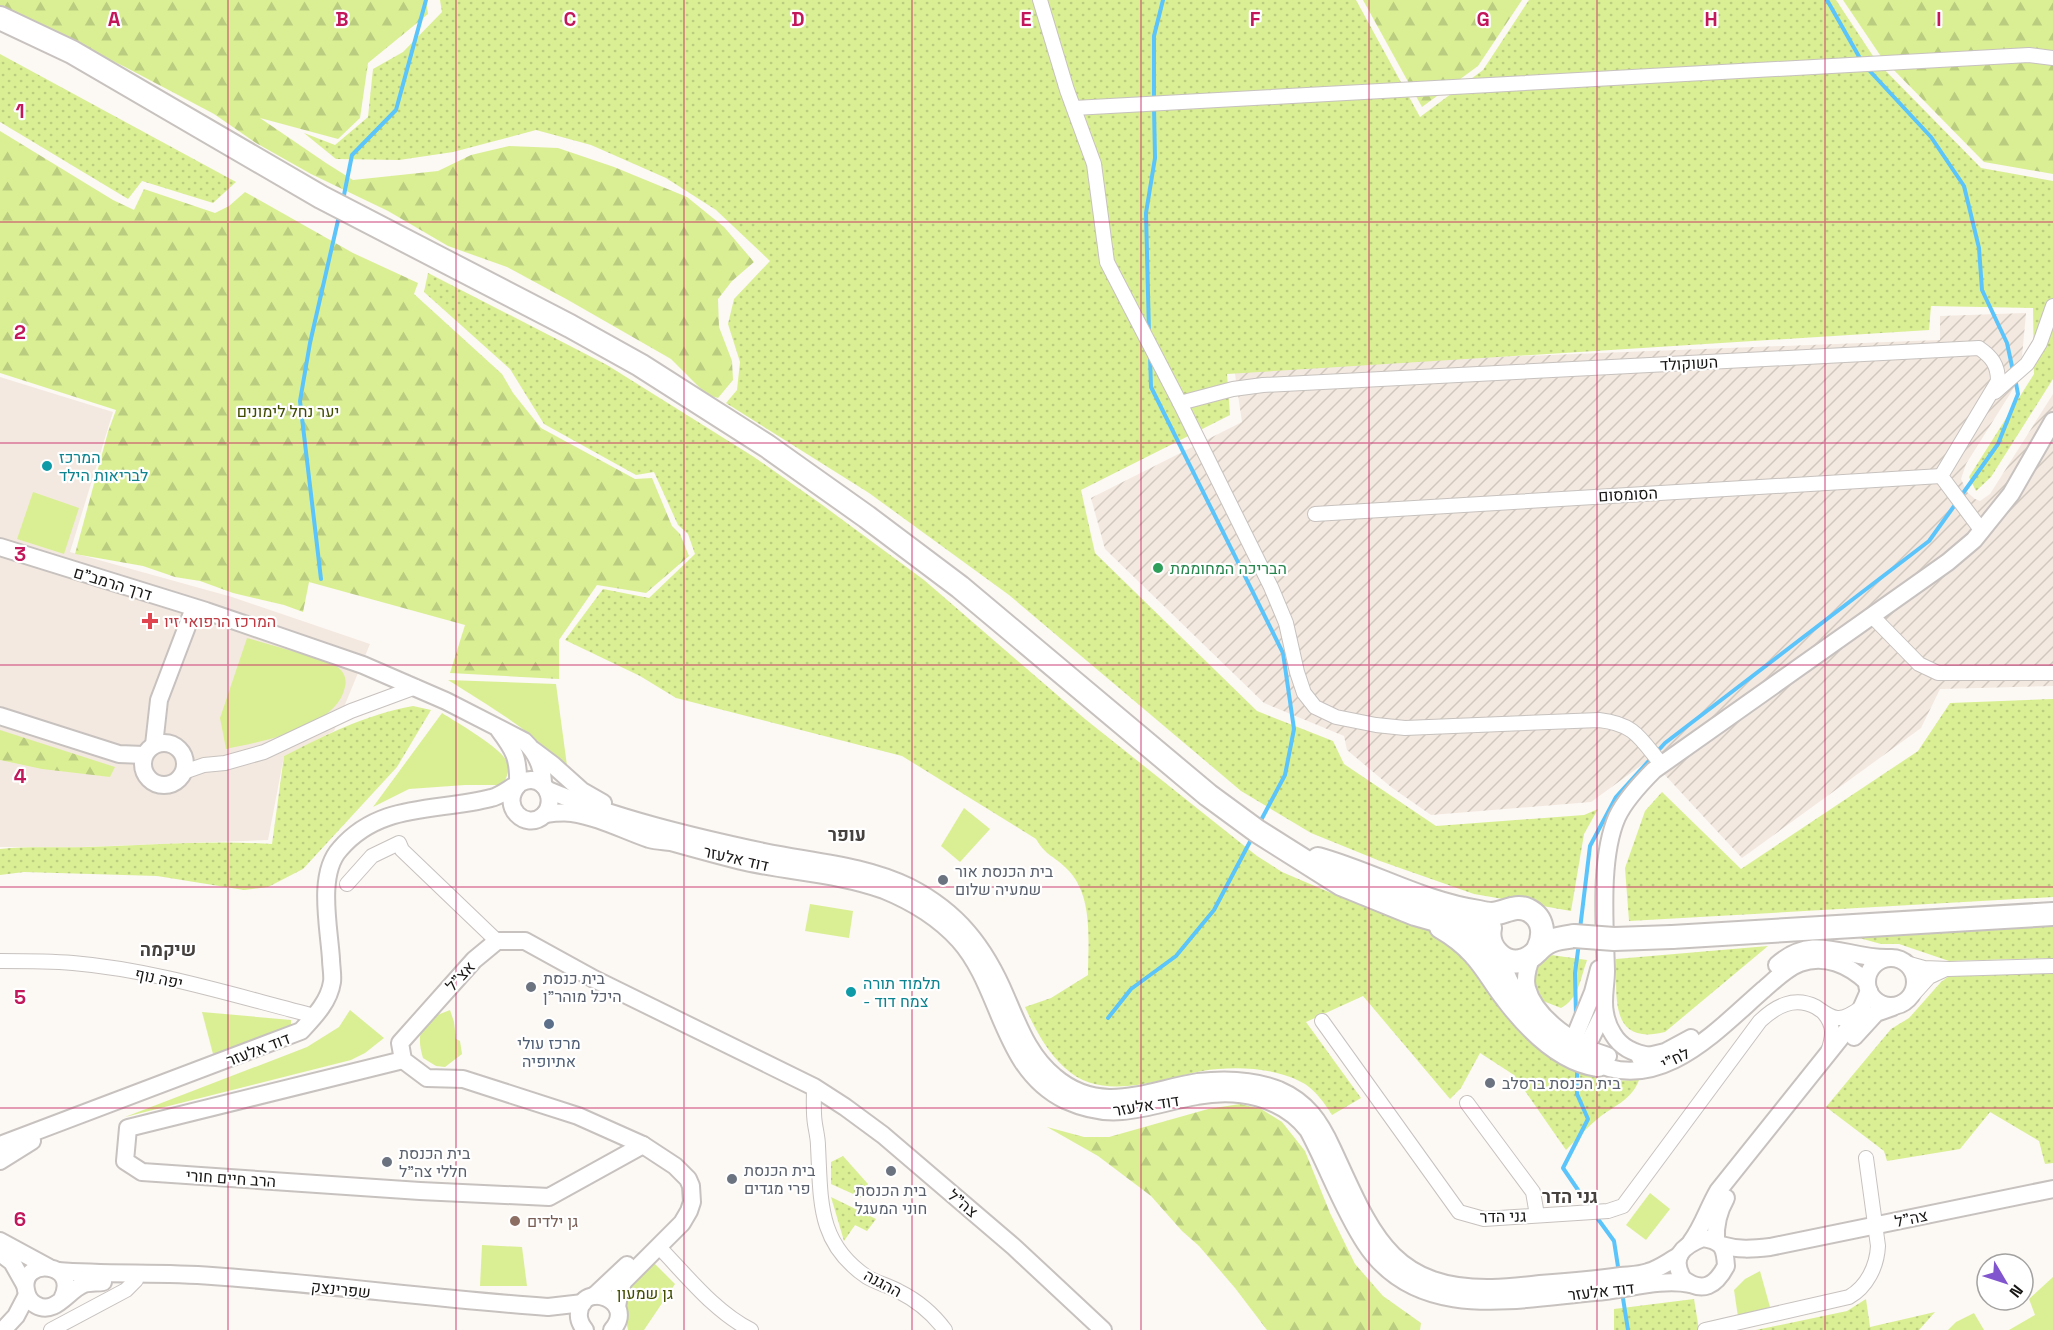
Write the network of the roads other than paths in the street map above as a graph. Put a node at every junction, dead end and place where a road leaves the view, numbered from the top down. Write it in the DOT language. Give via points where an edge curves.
graph roads {
  1 [pos="1040,0"];
  2 [pos="0,18"];
  3 [pos="2053,58"];
  4 [pos="1074,108"];
  5 [pos="2053,306"];
  6 [pos="1991,395"];
  7 [pos="1180,403"];
  8 [pos="2053,421"];
  9 [pos="1941,476"];
  10 [pos="1315,514"];
  11 [pos="1982,531"];
  12 [pos="0,547"];
  13 [pos="200,610"];
  14 [pos="1872,616"];
  15 [pos="2053,673"];
  16 [pos="416,687"];
  17 [pos="0,716"];
  18 [pos="497,727"];
  19 [pos="533,749"];
  20 [pos="153,753"];
  21 [pos="1662,765"];
  22 [pos="185,766"];
  23 [pos="519,784"];
  24 [pos="546,788"];
  25 [pos="434,807"];
  26 [pos="516,813"];
  27 [pos="545,814"];
  28 [pos="653,825"];
  29 [pos="1293,853"];
  30 [pos="347,884"];
  31 [pos="1504,911"];
  32 [pos="2053,914"];
  33 [pos="1424,916"];
  34 [pos="1541,924"];
  35 [pos="1574,936"];
  36 [pos="497,942"];
  37 [pos="1604,947"];
  38 [pos="1495,948"];
  39 [pos="1535,953"];
  40 [pos="0,960"];
  41 [pos="1898,960"];
  42 [pos="2053,966"];
  43 [pos="1949,969"];
  44 [pos="1868,986"];
  45 [pos="1910,998"];
  46 [pos="1862,1007"];
  47 [pos="1893,1007"];
  48 [pos="1604,1012"];
  49 [pos="1583,1013"];
  50 [pos="1824,1013"];
  51 [pos="315,1016"];
  52 [pos="1550,1021"];
  53 [pos="1322,1022"];
  54 [pos="1578,1047"];
  55 [pos="1828,1052"];
  56 [pos="1651,1056"];
  57 [pos="403,1060"];
  58 [pos="1598,1065"];
  59 [pos="814,1087"];
  60 [pos="1467,1103"];
  61 [pos="66,1122"];
  62 [pos="0,1145"];
  63 [pos="643,1145"];
  64 [pos="1866,1158"];
  65 [pos="0,1161"];
  66 [pos="675,1166"];
  67 [pos="2053,1189"];
  68 [pos="1537,1215"];
  69 [pos="1876,1226"];
  70 [pos="0,1241"];
  71 [pos="1691,1242"];
  72 [pos="1719,1242"];
  73 [pos="659,1247"];
  74 [pos="1770,1247"];
  75 [pos="0,1253"];
  76 [pos="1678,1256"];
  77 [pos="53,1269"];
  78 [pos="1722,1273"];
  79 [pos="154,1274"];
  80 [pos="136,1280"];
  81 [pos="1690,1284"];
  82 [pos="26,1290"];
  83 [pos="62,1299"];
  84 [pos="589,1299"];
  85 [pos="528,1305"];
  86 [pos="46,1307"];
  87 [pos="617,1322"];
  88 [pos="584,1328"];
  89 [pos="3,1330"];
  90 [pos="14,1330"];
  91 [pos="51,1330"];
  92 [pos="751,1330"];
  93 [pos="945,1330"];
  94 [pos="1103,1330"];
  95 [pos="1705,1330"];
  1 -- 4 [label="street"];
  2 -- 29 [label="highway" via="72,52 321,197 570,326 709,409 828,489 960,587 1208,795"];
  3 -- 4 [label="street" via="2017,56"];
  4 -- 7 [label="street" via="1094,164 1107,262"];
  5 -- 6 [label="street" via="2040,343 2027,364"];
  6 -- 7 [label="street, השוקולד" via="1998,370 1979,348 1263,385"];
  6 -- 9 [label="street, השוקולד"];
  7 -- 21 [label="street" via="1275,595 1304,693 1316,707 1336,717 1405,728 1615,722 1634,731"];
  8 -- 11 [label="street" via="2011,494"];
  9 -- 10 [label="street, הסומסום"];
  9 -- 11 [label="street"];
  11 -- 14 [label="street" via="1948,562"];
  12 -- 13 [label="street, דרך הרמב\"ם"];
  13 -- 16 [label="street, דרך הרמב\"ם"];
  13 -- 20 [label="street" via="159,700"];
  14 -- 15 [label="street" via="1919,664 1938,674"];
  14 -- 21 [label="street"];
  16 -- 18 [label="street, דרך הרמב\"ם"];
  16 -- 22 [label="street" via="351,711 264,752 225,763"];
  17 -- 20 [label="street" via="119,754"];
  18 -- 19 [label="street, דרך הרמב\"ם"];
  18 -- 23 [label="street, דרך הרמב\"ם" via="515,752"];
  19 -- 24 [label="street"];
  19 -- 28 [label="street, דרך הרמב\"ם" via="582,790"];
  20 -- 22 [label="street" via="181,749"];
  20 -- 22 [label="street" via="147,777 159,785 174,783"];
  21 -- 37 [label="street" via="1648,776 1617,817 1606,864"];
  23 -- 24 [label="street" via="531,780"];
  23 -- 25 [label="street, דוד אלעזר" via="493,798"];
  23 -- 26 [label="street" via="511,796"];
  24 -- 27 [label="street" via="550,802"];
  24 -- 28 [label="street, דוד אלעזר" via="572,801"];
  25 -- 26 [label="street, דוד אלעזר" via="500,807"];
  25 -- 51 [label="street, דוד אלעזר" via="391,815 364,827 353,834 332,861 326,882 332,982 322,1009"];
  26 -- 27 [label="street" via="533,820"];
  27 -- 81 [label="street, דוד אלעזר" via="570,813 599,819 651,839 866,884 906,900 946,928 970,954 1016,1052 1050,1091 1101,1111 1120,1112 1226,1094 1260,1097 1289,1110 1308,1130 1351,1220 1373,1255 1389,1271 1425,1293 1494,1301 1600,1292 1669,1281"];
  28 -- 76 [label="street, דוד אלעזר" via="763,852 870,872 920,894 955,918 981,947 1036,1058 1058,1080 1087,1095 1120,1098 1227,1081 1263,1084 1296,1099 1320,1122 1363,1214 1383,1246 1398,1261 1429,1280 1493,1288 1599,1279 1648,1272"];
  29 -- 31 [label="highway" via="1337,864 1440,903 1493,914"];
  29 -- 33 [label="highway" via="1341,884"];
  30 -- 36 [label="street" via="372,856 399,843"];
  31 -- 34 [label="highway" via="1521,908 1536,916"];
  31 -- 38 [label="highway" via="1492,923"];
  32 -- 35 [label="highway, bridge" via="1672,937"];
  33 -- 38 [label="highway" via="1475,931 1486,936"];
  33 -- 58 [label="highway" via="1470,948 1510,1002 1544,1038 1583,1063"];
  34 -- 35 [label="highway"];
  34 -- 39 [label="highway" via="1542,941"];
  35 -- 39 [label="highway" via="1548,942"];
  36 -- 57 [label="street, אצ\"ל" via="461,973 400,1043"];
  36 -- 59 [label="street" via="525,941"];
  37 -- 48 [label="street"];
  37 -- 49 [label="street" via="1593,992"];
  38 -- 39 [label="highway" via="1516,962"];
  38 -- 54 [label="street, לח\"י" via="1528,1013 1549,1035"];
  39 -- 52 [label="street, לח\"י" via="1527,967 1527,987 1533,1002"];
  40 -- 51 [label="street, יפה נוף" via="119,969"];
  41 -- 43 [label="street" via="1924,968"];
  41 -- 44 [label="street" via="1876,963"];
  41 -- 45 [label="street" via="1915,975"];
  41 -- 56 [label="street, לח\"י" via="1824,948 1799,950 1784,958 1694,1036"];
  42 -- 43 [label="street"];
  43 -- 45 [label="street" via="1929,977"];
  44 -- 46 [label="street"];
  44 -- 47 [label="street" via="1878,1003"];
  44 -- 58 [label="street, לח\"י" via="1851,969 1832,961 1802,962 1784,972 1701,1044 1676,1060 1640,1070"];
  45 -- 47 [label="street"];
  46 -- 50 [label="street, גני הדר" via="1844,1018"];
  46 -- 55 [label="street"];
  47 -- 72 [label="street" via="1876,1013 1865,1023 1727,1198 1719,1210"];
  48 -- 54 [label="street"];
  48 -- 56 [label="street" via="1612,1034 1620,1042 1636,1054"];
  49 -- 52 [label="street" via="1577,1019"];
  49 -- 54 [label="street"];
  50 -- 55 [label="street" via="1833,1029"];
  50 -- 68 [label="street, גני הדר" via="1804,1003 1786,1003 1760,1021 1623,1206 1608,1211"];
  51 -- 61 [label="street, דוד אלעזר" via="301,1031"];
  52 -- 54 [label="street, לח\"י"];
  53 -- 68 [label="street, גני הדר" via="1460,1212 1484,1219"];
  54 -- 56 [label="street, לח\"י" via="1611,1057"];
  54 -- 58 [label="street, לח\"י"];
  55 -- 71 [label="street" via="1718,1191"];
  57 -- 63 [label="street" via="427,1077 463,1079 578,1116"];
  57 -- 63 [label="street, הרב חיים חורי" via="128,1128 125,1161 142,1172 549,1197"];
  59 -- 93 [label="street, ההגנה" via="821,1204 830,1238 854,1267 929,1310"];
  59 -- 94 [label="street, צה\"ל" via="883,1135 1014,1247"];
  60 -- 68 [label="street" via="1533,1192"];
  61 -- 62 [label="street, דוד אלעזר"];
  61 -- 65 [label="street, דוד אלעזר"];
  63 -- 66 [label="street"];
  64 -- 69 [label="street"];
  66 -- 73 [label="street" via="688,1179 692,1202 682,1223"];
  66 -- 84 [label="street" via="685,1187 681,1207 660,1233"];
  67 -- 69 [label="street, צה\"ל"];
  69 -- 74 [label="street, צה\"ל"];
  69 -- 95 [label="street" via="1878,1257 1856,1293"];
  70 -- 77 [label="street"];
  71 -- 72 [label="street" via="1702,1238"];
  71 -- 76 [label="street"];
  72 -- 74 [label="street, צה\"ל" via="1746,1250"];
  72 -- 78 [label="street" via="1726,1266"];
  73 -- 87 [label="street" via="624,1281"];
  73 -- 92 [label="street" via="711,1300"];
  74 -- 78 [label="street, צה\"ל" via="1745,1257"];
  75 -- 82 [label="street" via="12,1262"];
  76 -- 81 [label="street" via="1679,1272"];
  77 -- 79 [label="street, שפרינצק" via="83,1274"];
  77 -- 82 [label="street" via="37,1269"];
  77 -- 83 [label="street" via="65,1281"];
  78 -- 81 [label="street" via="1711,1285"];
  79 -- 80 [label="street, שפרינצק"];
  79 -- 85 [label="street, שפרינצק"];
  80 -- 83 [label="street, שפרינצק" via="83,1284"];
  80 -- 91 [label="street" via="126,1290"];
  82 -- 86 [label="street" via="33,1304"];
  82 -- 89 [label="street" via="16,1316"];
  83 -- 86 [label="street"];
  84 -- 85 [label="street, שפרינצק" via="561,1306"];
  84 -- 87 [label="street" via="607,1297"];
  84 -- 88 [label="street" via="579,1314"];
  85 -- 88 [label="street, שפרינצק"];
  86 -- 90 [label="street"];
}
